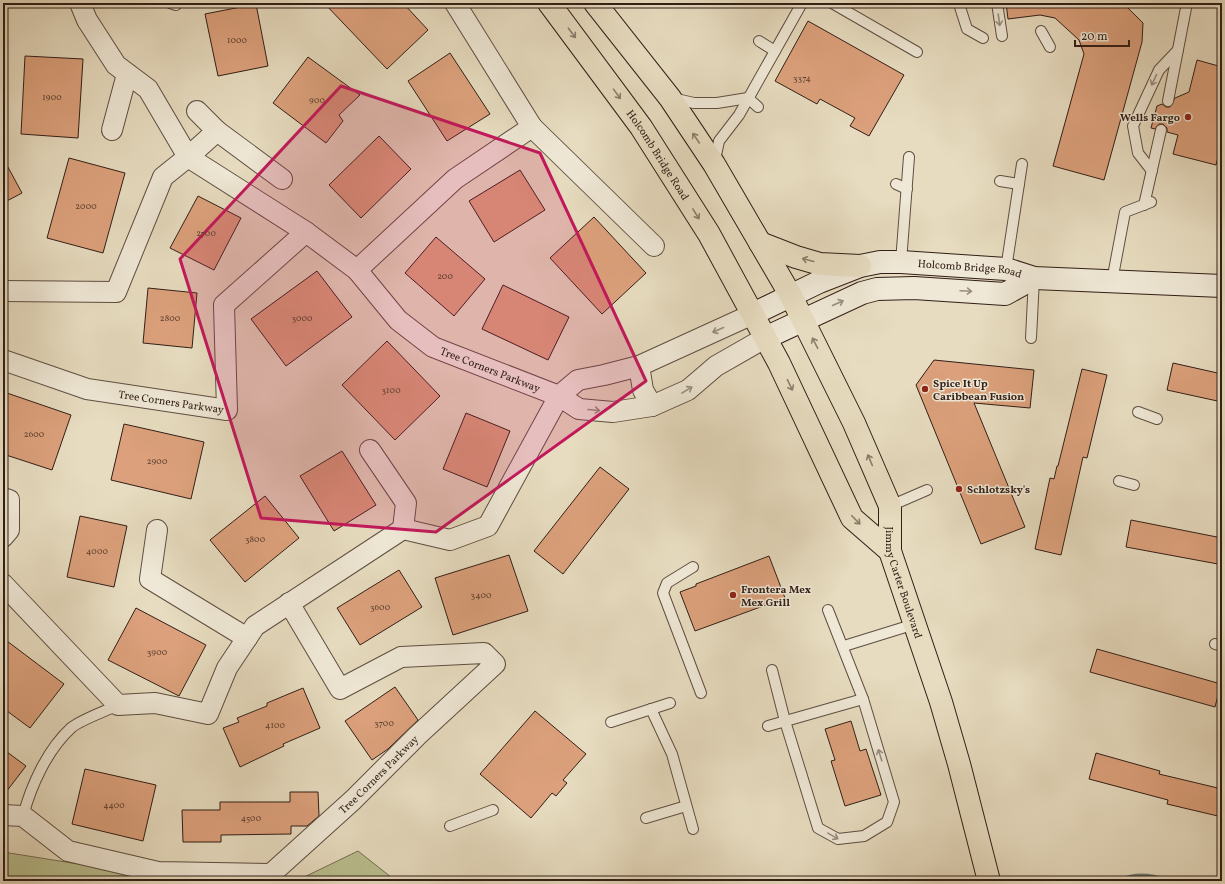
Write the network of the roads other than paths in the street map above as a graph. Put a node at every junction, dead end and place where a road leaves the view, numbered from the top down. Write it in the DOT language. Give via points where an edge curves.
graph roads {
  1 [pos="80,3"];
  2 [pos="455,3"];
  3 [pos="549,3"];
  4 [pos="595,3"];
  5 [pos="802,3"];
  6 [pos="832,3"];
  7 [pos="960,3"];
  8 [pos="997,3"];
  9 [pos="1187,3"];
  10 [pos="1041,32"];
  11 [pos="1002,36"];
  12 [pos="983,38"];
  13 [pos="758,41"];
  14 [pos="1050,47"];
  15 [pos="1178,50"];
  16 [pos="775,51"];
  17 [pos="917,52"];
  18 [pos="127,74"];
  19 [pos="670,98"];
  20 [pos="748,98"];
  21 [pos="1168,101"];
  22 [pos="758,107"];
  23 [pos="197,110"];
  24 [pos="532,127"];
  25 [pos="112,130"];
  26 [pos="1161,130"];
  27 [pos="217,131"];
  28 [pos="188,157"];
  29 [pos="909,158"];
  30 [pos="714,164"];
  31 [pos="1022,164"];
  32 [pos="1152,171"];
  33 [pos="282,179"];
  34 [pos="1000,181"];
  35 [pos="896,184"];
  36 [pos="1019,184"];
  37 [pos="907,189"];
  38 [pos="306,232"];
  39 [pos="760,243"];
  40 [pos="654,246"];
  41 [pos="901,262"];
  42 [pos="860,266"];
  43 [pos="1006,269"];
  44 [pos="357,270"];
  45 [pos="1034,278"];
  46 [pos="1112,281"];
  47 [pos="1220,284"];
  48 [pos="3,291"];
  49 [pos="791,296"];
  50 [pos="753,314"];
  51 [pos="803,319"];
  52 [pos="766,338"];
  53 [pos="1031,338"];
  54 [pos="3,360"];
  55 [pos="639,366"];
  56 [pos="559,396"];
  57 [pos="652,406"];
  58 [pos="1138,412"];
  59 [pos="1157,419"];
  60 [pos="370,450"];
  61 [pos="1119,481"];
  62 [pos="1134,485"];
  63 [pos="927,490"];
  64 [pos="3,498"];
  65 [pos="890,506"];
  66 [pos="403,529"];
  67 [pos="157,530"];
  68 [pos="3,537"];
  69 [pos="890,551"];
  70 [pos="693,567"];
  71 [pos="3,584"];
  72 [pos="289,603"];
  73 [pos="828,610"];
  74 [pos="915,624"];
  75 [pos="247,638"];
  76 [pos="844,646"];
  77 [pos="772,670"];
  78 [pos="701,693"];
  79 [pos="863,699"];
  80 [pos="670,703"];
  81 [pos="118,705"];
  82 [pos="651,709"];
  83 [pos="785,721"];
  84 [pos="611,722"];
  85 [pos="768,726"];
  86 [pos="686,806"];
  87 [pos="494,810"];
  88 [pos="3,815"];
  89 [pos="23,816"];
  90 [pos="646,818"];
  91 [pos="450,826"];
  92 [pos="693,829"];
  93 [pos="989,881"];
  1 -- 18 [label="street, Tree Corners Parkway" via="87,20 116,65"];
  2 -- 24 [label="street"];
  3 -- 50 [label="main road, Holcomb Bridge Road, one-way" via="645,133 709,234"];
  4 -- 19 [label="main road"];
  5 -- 16 [label="lane"];
  6 -- 17 [label="lane"];
  7 -- 12 [label="lane" via="967,29"];
  8 -- 11 [label="lane, one-way"];
  9 -- 15 [label="lane"];
  10 -- 14 [label="lane"];
  13 -- 16 [label="lane"];
  15 -- 21 [label="lane"];
  15 -- 32 [label="lane, one-way" via="1159,70 1132,126 1138,153"];
  16 -- 20 [label="lane"];
  18 -- 25 [label="street"];
  18 -- 28 [label="street, Tree Corners Parkway" via="148,89"];
  19 -- 20 [label="lane" via="694,103 717,103"];
  30 -- 19 [label="main road, one-way"];
  20 -- 22 [label="lane"];
  20 -- 30 [label="lane" via="740,115 719,141"];
  23 -- 27 [label="street"];
  24 -- 40 [label="street"];
  24 -- 44 [label="street" via="455,179"];
  26 -- 32 [label="lane"];
  27 -- 28 [label="street"];
  27 -- 33 [label="street"];
  28 -- 38 [label="street, Tree Corners Parkway"];
  28 -- 48 [label="street" via="163,177 116,292"];
  29 -- 37 [label="lane"];
  30 -- 39 [label="main road"];
  31 -- 36 [label="lane"];
  32 -- 46 [label="lane" via="1148,204 1125,212"];
  34 -- 36 [label="lane"];
  35 -- 37 [label="lane"];
  36 -- 43 [label="lane"];
  37 -- 41 [label="lane"];
  38 -- 44 [label="street, Tree Corners Parkway"];
  38 -- 54 [label="street, Tree Corners Parkway" via="224,306 227,410 87,389"];
  42 -- 39 [label="main road, one-way" via="820,264"];
  39 -- 49 [label="main road"];
  41 -- 42 [label="main road, Holcomb Bridge Road" via="880,262"];
  41 -- 43 [label="main road, Holcomb Bridge Road"];
  42 -- 49 [label="main road, Holcomb Bridge Road"];
  43 -- 45 [label="main road, Holcomb Bridge Road"];
  44 -- 56 [label="street, Tree Corners Parkway" via="398,320 433,347"];
  45 -- 46 [label="main road, Holcomb Bridge Road"];
  51 -- 45 [label="main road, Holcomb Bridge Road, one-way" via="877,289 914,288 1005,294"];
  45 -- 53 [label="lane"];
  46 -- 47 [label="main road, Holcomb Bridge Road"];
  49 -- 50 [label="main road, Holcomb Bridge Road"];
  49 -- 51 [label="main road, Jimmy Carter Boulevard"];
  50 -- 52 [label="main road, Holcomb Bridge Road"];
  50 -- 55 [label="street, one-way"];
  51 -- 52 [label="main road, Holcomb Bridge Road"];
  65 -- 51 [label="main road, Jimmy Carter Boulevard, one-way" via="854,423"];
  57 -- 52 [label="street, Tree Corners Parkway, one-way" via="688,390 716,366"];
  52 -- 69 [label="main road, Holcomb Bridge Road, one-way" via="852,518"];
  55 -- 56 [label="street" via="578,380"];
  55 -- 57 [label="street" via="643,390"];
  56 -- 57 [label="street, Tree Corners Parkway, one-way" via="579,409 613,412"];
  56 -- 66 [label="street" via="488,526 450,540"];
  58 -- 59 [label="lane"];
  60 -- 66 [label="street" via="406,503"];
  61 -- 62 [label="lane"];
  63 -- 65 [label="lane"];
  64 -- 68 [label="street" via="9,500 9,530"];
  65 -- 69 [label="main road, Jimmy Carter Boulevard"];
  66 -- 72 [label="street"];
  67 -- 75 [label="street" via="150,579"];
  69 -- 74 [label="main road, Jimmy Carter Boulevard"];
  70 -- 78 [label="lane" via="667,583 663,593"];
  71 -- 81 [label="street"];
  72 -- 75 [label="street" via="255,626"];
  72 -- 89 [label="street, Tree Corners Parkway" via="340,690 401,656 484,653 495,664 353,800 271,874 158,872 68,852"];
  73 -- 76 [label="lane"];
  74 -- 76 [label="lane"];
  74 -- 93 [label="main road, Jimmy Carter Boulevard" via="959,764"];
  75 -- 81 [label="street" via="227,668 208,714 155,703"];
  76 -- 79 [label="lane"];
  77 -- 83 [label="lane"];
  79 -- 83 [label="lane"];
  83 -- 79 [label="lane, one-way" via="818,828 838,839 864,836 887,822 894,802"];
  80 -- 82 [label="lane"];
  81 -- 89 [label="lane" via="72,727 54,749 29,793"];
  82 -- 84 [label="lane"];
  82 -- 86 [label="lane" via="672,754"];
  83 -- 85 [label="lane"];
  86 -- 90 [label="lane"];
  86 -- 92 [label="lane"];
  87 -- 91 [label="lane"];
  88 -- 89 [label="street"];
}
